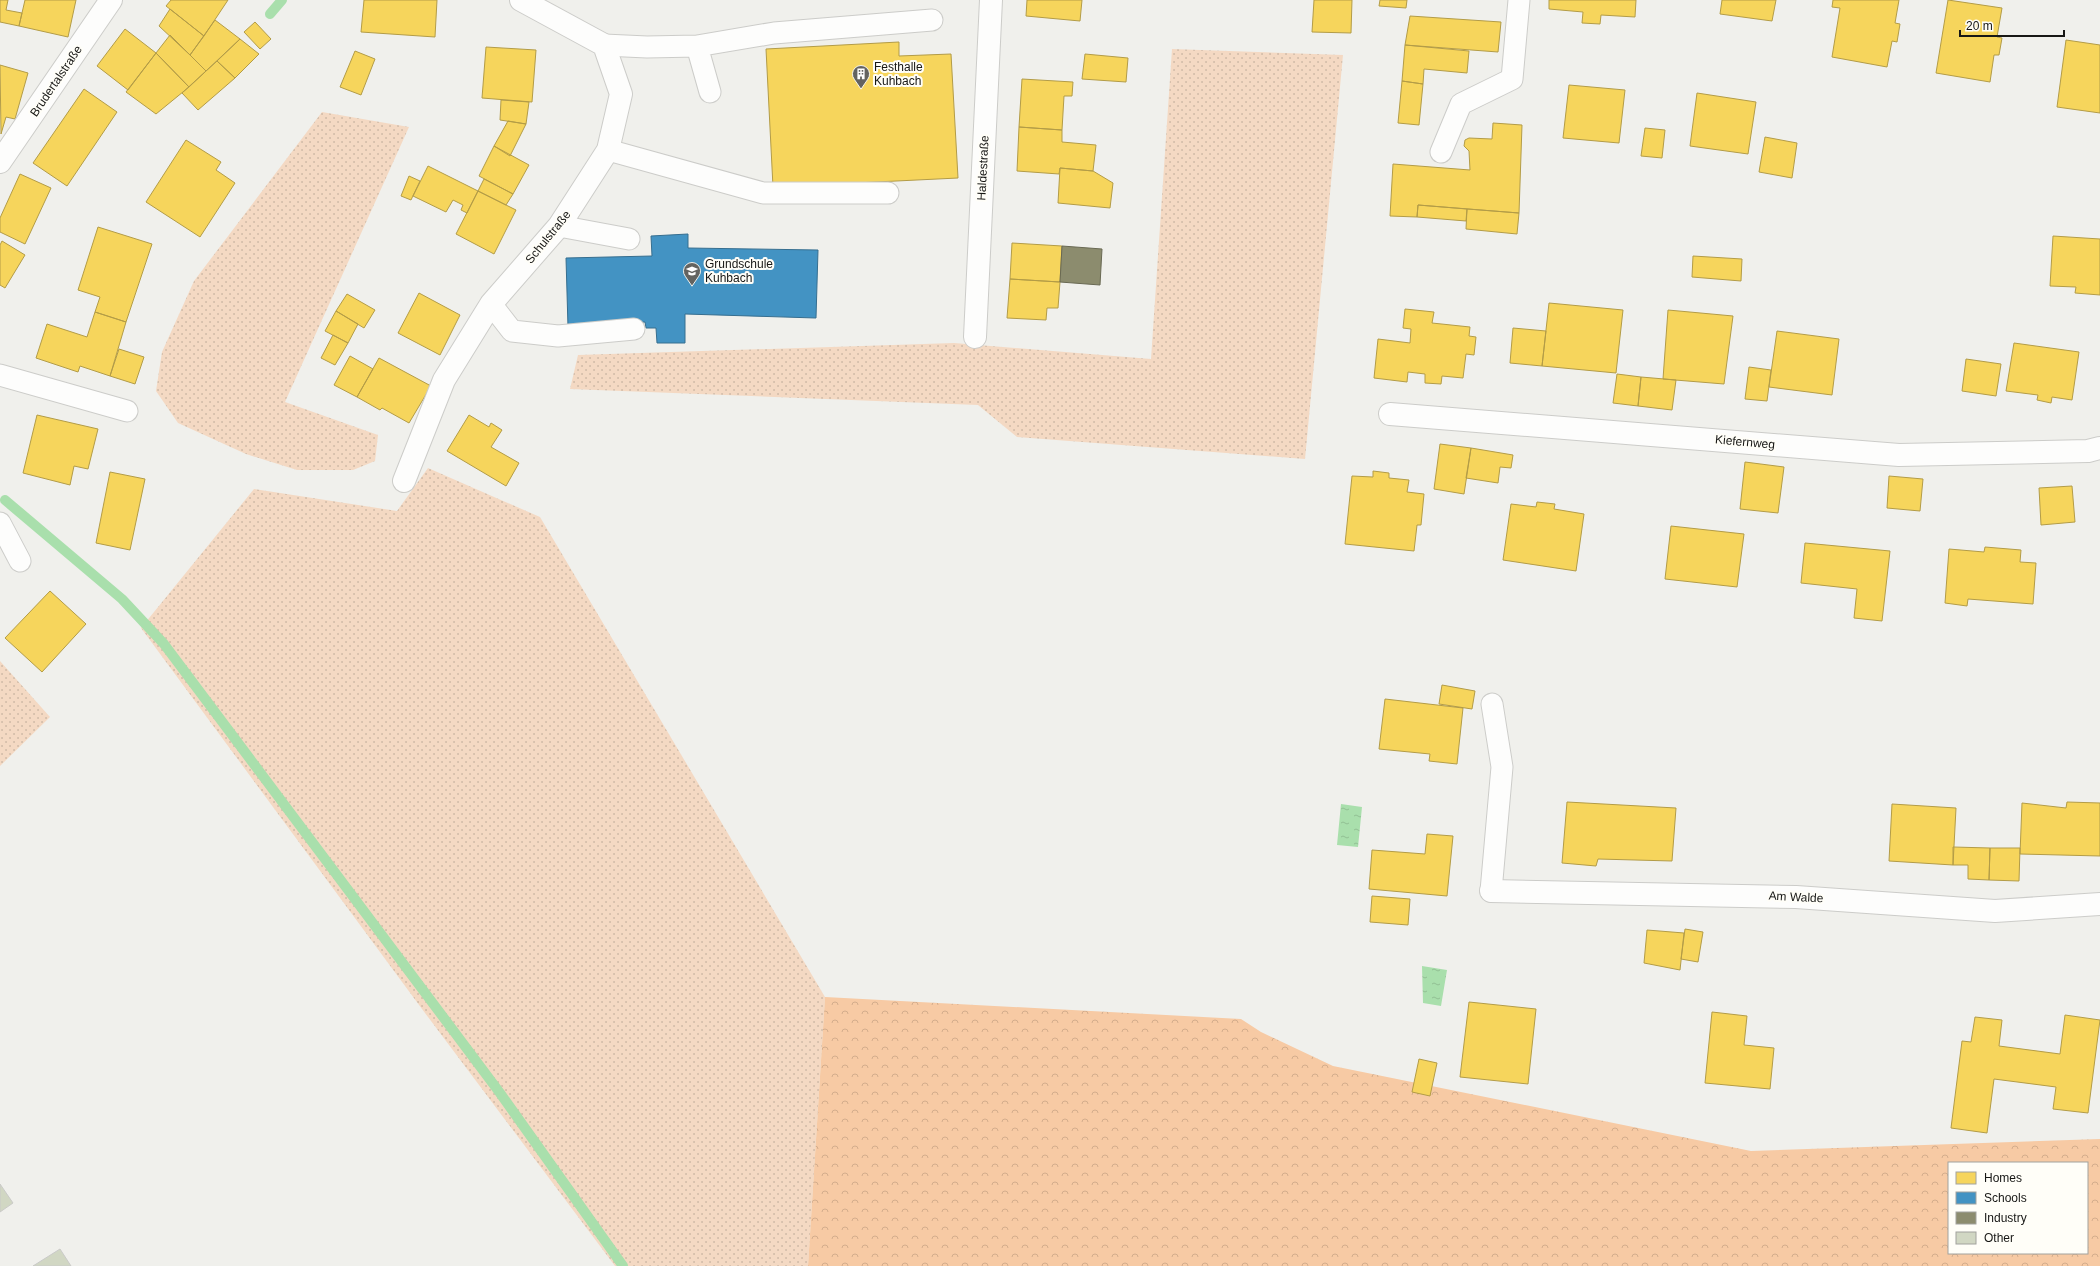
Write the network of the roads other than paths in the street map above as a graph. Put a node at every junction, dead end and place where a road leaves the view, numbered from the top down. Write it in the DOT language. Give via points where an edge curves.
graph roads {
  1 [pos="111,0"];
  2 [pos="521,0"];
  3 [pos="991,0"];
  4 [pos="1519,0"];
  5 [pos="932,20"];
  6 [pos="604,45"];
  7 [pos="696,46"];
  8 [pos="710,92"];
  9 [pos="608,150"];
  10 [pos="1441,152"];
  11 [pos="0,162"];
  12 [pos="888,193"];
  13 [pos="559,226"];
  14 [pos="629,239"];
  15 [pos="491,304"];
  16 [pos="634,329"];
  17 [pos="974,337"];
  18 [pos="0,374"];
  19 [pos="127,411"];
  20 [pos="1390,414"];
  21 [pos="2100,448"];
  22 [pos="404,482"];
  23 [pos="0,523"];
  24 [pos="20,561"];
  25 [pos="1492,704"];
  26 [pos="1491,891"];
  27 [pos="2100,904"];
  1 -- 11 [label="street, Brudertalstraße"];
  2 -- 6 [label="street"];
  3 -- 17 [label="street, Haldestraße"];
  4 -- 10 [label="lane" via="1512,79 1461,104"];
  5 -- 7 [label="lane" via="774,33"];
  6 -- 7 [label="lane"];
  6 -- 9 [label="street, Schulstraße" via="621,94"];
  7 -- 8 [label="lane"];
  9 -- 12 [label="lane" via="763,193"];
  9 -- 13 [label="street, Schulstraße"];
  13 -- 14 [label="lane"];
  13 -- 15 [label="street, Schulstraße"];
  15 -- 16 [label="lane" via="512,331 558,336"];
  15 -- 22 [label="street, Schulstraße" via="444,380"];
  18 -- 19 [label="lane"];
  20 -- 21 [label="street, Kiefernweg" via="1899,455"];
  23 -- 24 [label="lane"];
  25 -- 26 [label="lane" via="1502,767"];
  26 -- 27 [label="street, Am Walde" via="1796,896 1995,911"];
}
